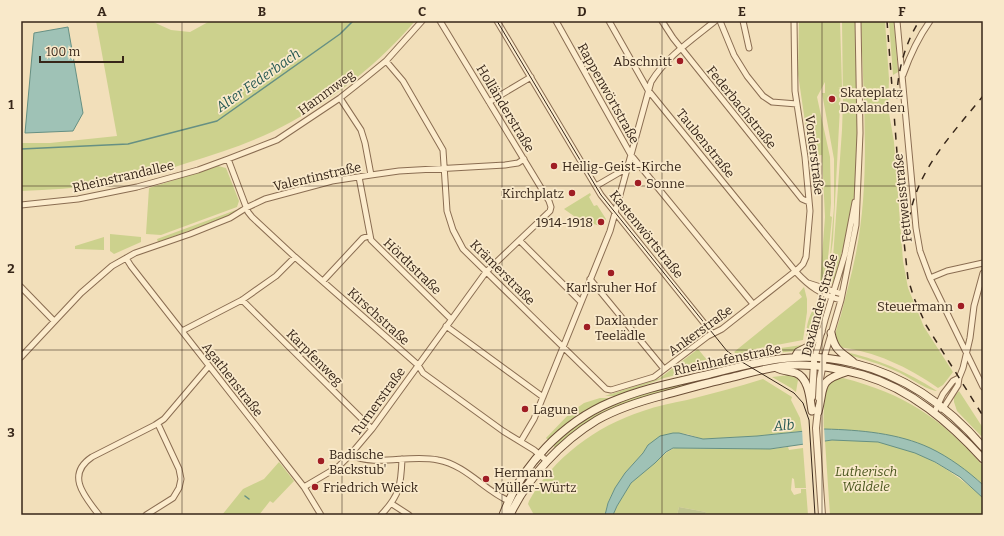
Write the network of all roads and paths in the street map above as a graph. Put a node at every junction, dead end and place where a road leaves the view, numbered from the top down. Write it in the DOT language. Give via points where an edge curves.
graph roads {
  1 [pos="422,21"];
  2 [pos="440,21"];
  3 [pos="497,21"];
  4 [pos="556,21"];
  5 [pos="609,21"];
  6 [pos="662,21"];
  7 [pos="715,21"];
  8 [pos="720,21"];
  9 [pos="743,21"];
  10 [pos="794,21"];
  11 [pos="858,21"];
  12 [pos="897,21"];
  13 [pos="930,21"];
  14 [pos="749,48"];
  15 [pos="682,49"];
  16 [pos="386,61"];
  17 [pos="531,77"];
  18 [pos="902,77"];
  19 [pos="648,90"];
  20 [pos="340,98"];
  21 [pos="489,102"];
  22 [pos="797,104"];
  23 [pos="631,155"];
  24 [pos="524,158"];
  25 [pos="228,159"];
  26 [pos="628,168"];
  27 [pos="445,169"];
  28 [pos="371,175"];
  29 [pos="359,177"];
  30 [pos="596,186"];
  31 [pos="858,189"];
  32 [pos="810,202"];
  33 [pos="21,205"];
  34 [pos="551,207"];
  35 [pos="246,208"];
  36 [pos="615,213"];
  37 [pos="369,236"];
  38 [pos="520,240"];
  39 [pos="295,257"];
  40 [pos="126,258"];
  41 [pos="983,263"];
  42 [pos="486,272"];
  43 [pos="796,272"];
  44 [pos="983,273"];
  45 [pos="930,278"];
  46 [pos="590,279"];
  47 [pos="324,281"];
  48 [pos="807,283"];
  49 [pos="21,288"];
  50 [pos="834,291"];
  51 [pos="841,297"];
  52 [pos="832,298"];
  53 [pos="242,300"];
  54 [pos="582,302"];
  55 [pos="753,304"];
  56 [pos="451,319"];
  57 [pos="54,321"];
  58 [pos="446,326"];
  59 [pos="182,331"];
  60 [pos="821,332"];
  61 [pos="712,333"];
  62 [pos="831,333"];
  63 [pos="564,348"];
  64 [pos="967,355"];
  65 [pos="21,356"];
  66 [pos="795,357"];
  67 [pos="815,357"];
  68 [pos="824,358"];
  69 [pos="853,362"];
  70 [pos="418,365"];
  71 [pos="209,366"];
  72 [pos="814,366"];
  73 [pos="822,367"];
  74 [pos="775,368"];
  75 [pos="664,369"];
  76 [pos="847,372"];
  77 [pos="959,378"];
  78 [pos="983,387"];
  79 [pos="608,390"];
  80 [pos="543,397"];
  81 [pos="938,402"];
  82 [pos="944,408"];
  83 [pos="815,411"];
  84 [pos="934,413"];
  85 [pos="158,424"];
  86 [pos="372,429"];
  87 [pos="521,441"];
  88 [pos="983,447"];
  89 [pos="350,455"];
  90 [pos="540,455"];
  91 [pos="402,458"];
  92 [pos="983,459"];
  93 [pos="547,461"];
  94 [pos="304,487"];
  95 [pos="509,501"];
  96 [pos="392,504"];
  97 [pos="99,515"];
  98 [pos="146,515"];
  99 [pos="321,515"];
  100 [pos="381,515"];
  101 [pos="409,515"];
  102 [pos="503,515"];
  103 [pos="510,515"];
  104 [pos="822,515"];
  1 -- 16 [label="street, Hammweg"];
  2 -- 21 [label="street, Holländerstraße"];
  3 -- 17 [label="street, Kastenwörtstraße"];
  4 -- 23 [label="street, Rappenwörtstraße"];
  5 -- 19 [label="street, Taubenstraße"];
  6 -- 15 [label="street, Federbachstraße"];
  7 -- 15 [label="street"];
  8 -- 22 [label="street" via="734,55 763,96 772,102"];
  9 -- 14 [label="street"];
  10 -- 22 [label="street, Vorderstraße" via="794,79"];
  11 -- 31 [label="street, Daxlander Straße"];
  12 -- 18 [label="street, Fettweisstraße"];
  13 -- 18 [label="street, Fettweisstraße" via="912,49"];
  15 -- 19 [label="street" via="656,74"];
  15 -- 32 [label="street, Federbachstraße" via="802,199"];
  16 -- 20 [label="street, Hammweg"];
  16 -- 27 [label="street, Krämerstraße" via="403,81 442,148"];
  17 -- 21 [label="street"];
  17 -- 30 [label="street, Kastenwörtstraße"];
  18 -- 45 [label="street, Fettweisstraße" via="917,238"];
  19 -- 23 [label="street"];
  19 -- 43 [label="street, Taubenstraße"];
  20 -- 25 [label="street, Hammweg" via="277,140"];
  20 -- 28 [label="street" via="360,130"];
  21 -- 24 [label="street, Holländerstraße"];
  22 -- 32 [label="street, Vorderstraße"];
  23 -- 26 [label="street"];
  23 -- 55 [label="street, Rappenwörtstraße"];
  24 -- 27 [label="street, Valentinstraße" via="513,164"];
  24 -- 34 [label="street, Holländerstraße"];
  25 -- 33 [label="street, Rheinstrandallee" via="198,170 111,193"];
  25 -- 35 [label="street, Kirschstraße"];
  26 -- 30 [label="street"];
  26 -- 36 [label="street"];
  27 -- 28 [label="street, Valentinstraße"];
  27 -- 42 [label="street, Krämerstraße" via="446,206 453,230 463,249"];
  28 -- 29 [label="street, Valentinstraße"];
  29 -- 35 [label="street, Valentinstraße" via="332,181 265,199"];
  29 -- 37 [label="street, Hördtstraße"];
  30 -- 36 [label="street, Kastenwörtstraße"];
  31 -- 50 [label="street, Daxlander Straße" via="845,254"];
  31 -- 51 [label="street, Daxlander Straße" via="855,232"];
  32 -- 43 [label="street, Vorderstraße" via="806,257 804,264"];
  34 -- 38 [label="street, Turnerstraße" via="548,214"];
  35 -- 39 [label="street, Kirschstraße" via="252,217"];
  35 -- 40 [label="street, Valentinstraße" via="230,218"];
  36 -- 46 [label="street"];
  36 -- 61 [label="street, Kastenwörtstraße"];
  37 -- 47 [label="street" via="363,238"];
  37 -- 56 [label="street, Hördtstraße"];
  38 -- 42 [label="street, Turnerstraße"];
  38 -- 54 [label="street"];
  39 -- 47 [label="street, Kirschstraße"];
  39 -- 53 [label="street" via="276,276"];
  40 -- 57 [label="street, Valentinstraße" via="101,274"];
  40 -- 59 [label="street, Agathenstraße"];
  41 -- 45 [label="street" via="947,270"];
  42 -- 56 [label="street, Turnerstraße"];
  42 -- 63 [label="street, Krämerstraße"];
  43 -- 48 [label="street"];
  43 -- 55 [label="street, Ankerstraße"];
  44 -- 64 [label="street" via="974,306"];
  45 -- 64 [label="street, Fettweisstraße"];
  46 -- 54 [label="street"];
  46 -- 75 [label="street"];
  47 -- 70 [label="street, Kirschstraße"];
  48 -- 50 [label="street"];
  48 -- 52 [label="street" via="818,292"];
  49 -- 57 [label="street"];
  50 -- 51 [label="street"];
  50 -- 52 [label="street, Daxlander Straße"];
  51 -- 52 [label="street"];
  51 -- 62 [label="street, Daxlander Straße"];
  52 -- 60 [label="street, Daxlander Straße"];
  53 -- 59 [label="street"];
  53 -- 86 [label="street, Karpfenweg"];
  54 -- 63 [label="street"];
  55 -- 61 [label="street, Ankerstraße" via="722,329"];
  56 -- 58 [label="street, Turnerstraße"];
  57 -- 65 [label="street, Valentinstraße"];
  58 -- 70 [label="street, Turnerstraße"];
  58 -- 80 [label="street"];
  59 -- 71 [label="street, Agathenstraße"];
  60 -- 66 [label="main road"];
  60 -- 67 [label="street, Daxlander Straße"];
  61 -- 75 [label="street, Ankerstraße"];
  62 -- 68 [label="street, Daxlander Straße"];
  62 -- 69 [label="main road" via="837,350"];
  63 -- 79 [label="street, Krämerstraße"];
  63 -- 80 [label="street"];
  64 -- 77 [label="street"];
  64 -- 78 [label="street, Fettweisstraße"];
  66 -- 67 [label="main road, Rheinhafenstraße"];
  66 -- 90 [label="main road, Rheinhafenstraße" via="772,359 728,369 648,389 610,402 571,425"];
  67 -- 68 [label="main road, Rheinhafenstraße"];
  67 -- 72 [label="street, Daxlander Straße"];
  68 -- 69 [label="main road, Rheinhafenstraße"];
  68 -- 73 [label="street, Daxlander Straße"];
  69 -- 81 [label="main road, Rheinhafenstraße" via="895,377"];
  70 -- 86 [label="street, Turnerstraße"];
  70 -- 87 [label="street, Kirschstraße" via="423,374"];
  71 -- 85 [label="street"];
  71 -- 94 [label="street, Agathenstraße"];
  72 -- 73 [label="main road, Rheinhafenstraße"];
  72 -- 74 [label="main road, Rheinhafenstraße" via="794,365"];
  72 -- 83 [label="street, Daxlander Straße" via="812,392"];
  73 -- 76 [label="main road, Rheinhafenstraße"];
  73 -- 83 [label="street, Daxlander Straße"];
  74 -- 83 [label="main road" via="802,376"];
  74 -- 93 [label="main road, Rheinhafenstraße" via="702,384 615,411 577,434"];
  75 -- 79 [label="street, Ankerstraße" via="650,379"];
  76 -- 83 [label="main road" via="826,381"];
  76 -- 84 [label="main road, Rheinhafenstraße" via="891,386"];
  77 -- 81 [label="street" via="953,381"];
  77 -- 82 [label="street" via="958,385"];
  80 -- 87 [label="street"];
  81 -- 82 [label="main road, Rheinhafenstraße"];
  81 -- 84 [label="street"];
  82 -- 84 [label="street"];
  82 -- 88 [label="main road, Rheinhafenstraße"];
  83 -- 104 [label="street, Daxlander Straße"];
  84 -- 92 [label="main road, Rheinhafenstraße"];
  85 -- 97 [label="street" via="92,457 84,464 79,474 79,485"];
  85 -- 98 [label="street" via="179,469 181,479 173,498"];
  86 -- 89 [label="street, Turnerstraße"];
  87 -- 90 [label="street, Kirschstraße"];
  89 -- 91 [label="street" via="364,460"];
  89 -- 94 [label="street, Turnerstraße" via="338,466"];
  90 -- 93 [label="street, Kirschstraße"];
  90 -- 95 [label="main road, Rheinhafenstraße" via="515,488"];
  91 -- 95 [label="street" via="432,459 450,463"];
  91 -- 96 [label="street" via="401,482"];
  93 -- 103 [label="main road, Rheinhafenstraße" via="530,482"];
  94 -- 99 [label="street, Agathenstraße"];
  95 -- 102 [label="main road, Rheinhafenstraße"];
  96 -- 100 [label="street"];
  96 -- 101 [label="street"];
}
